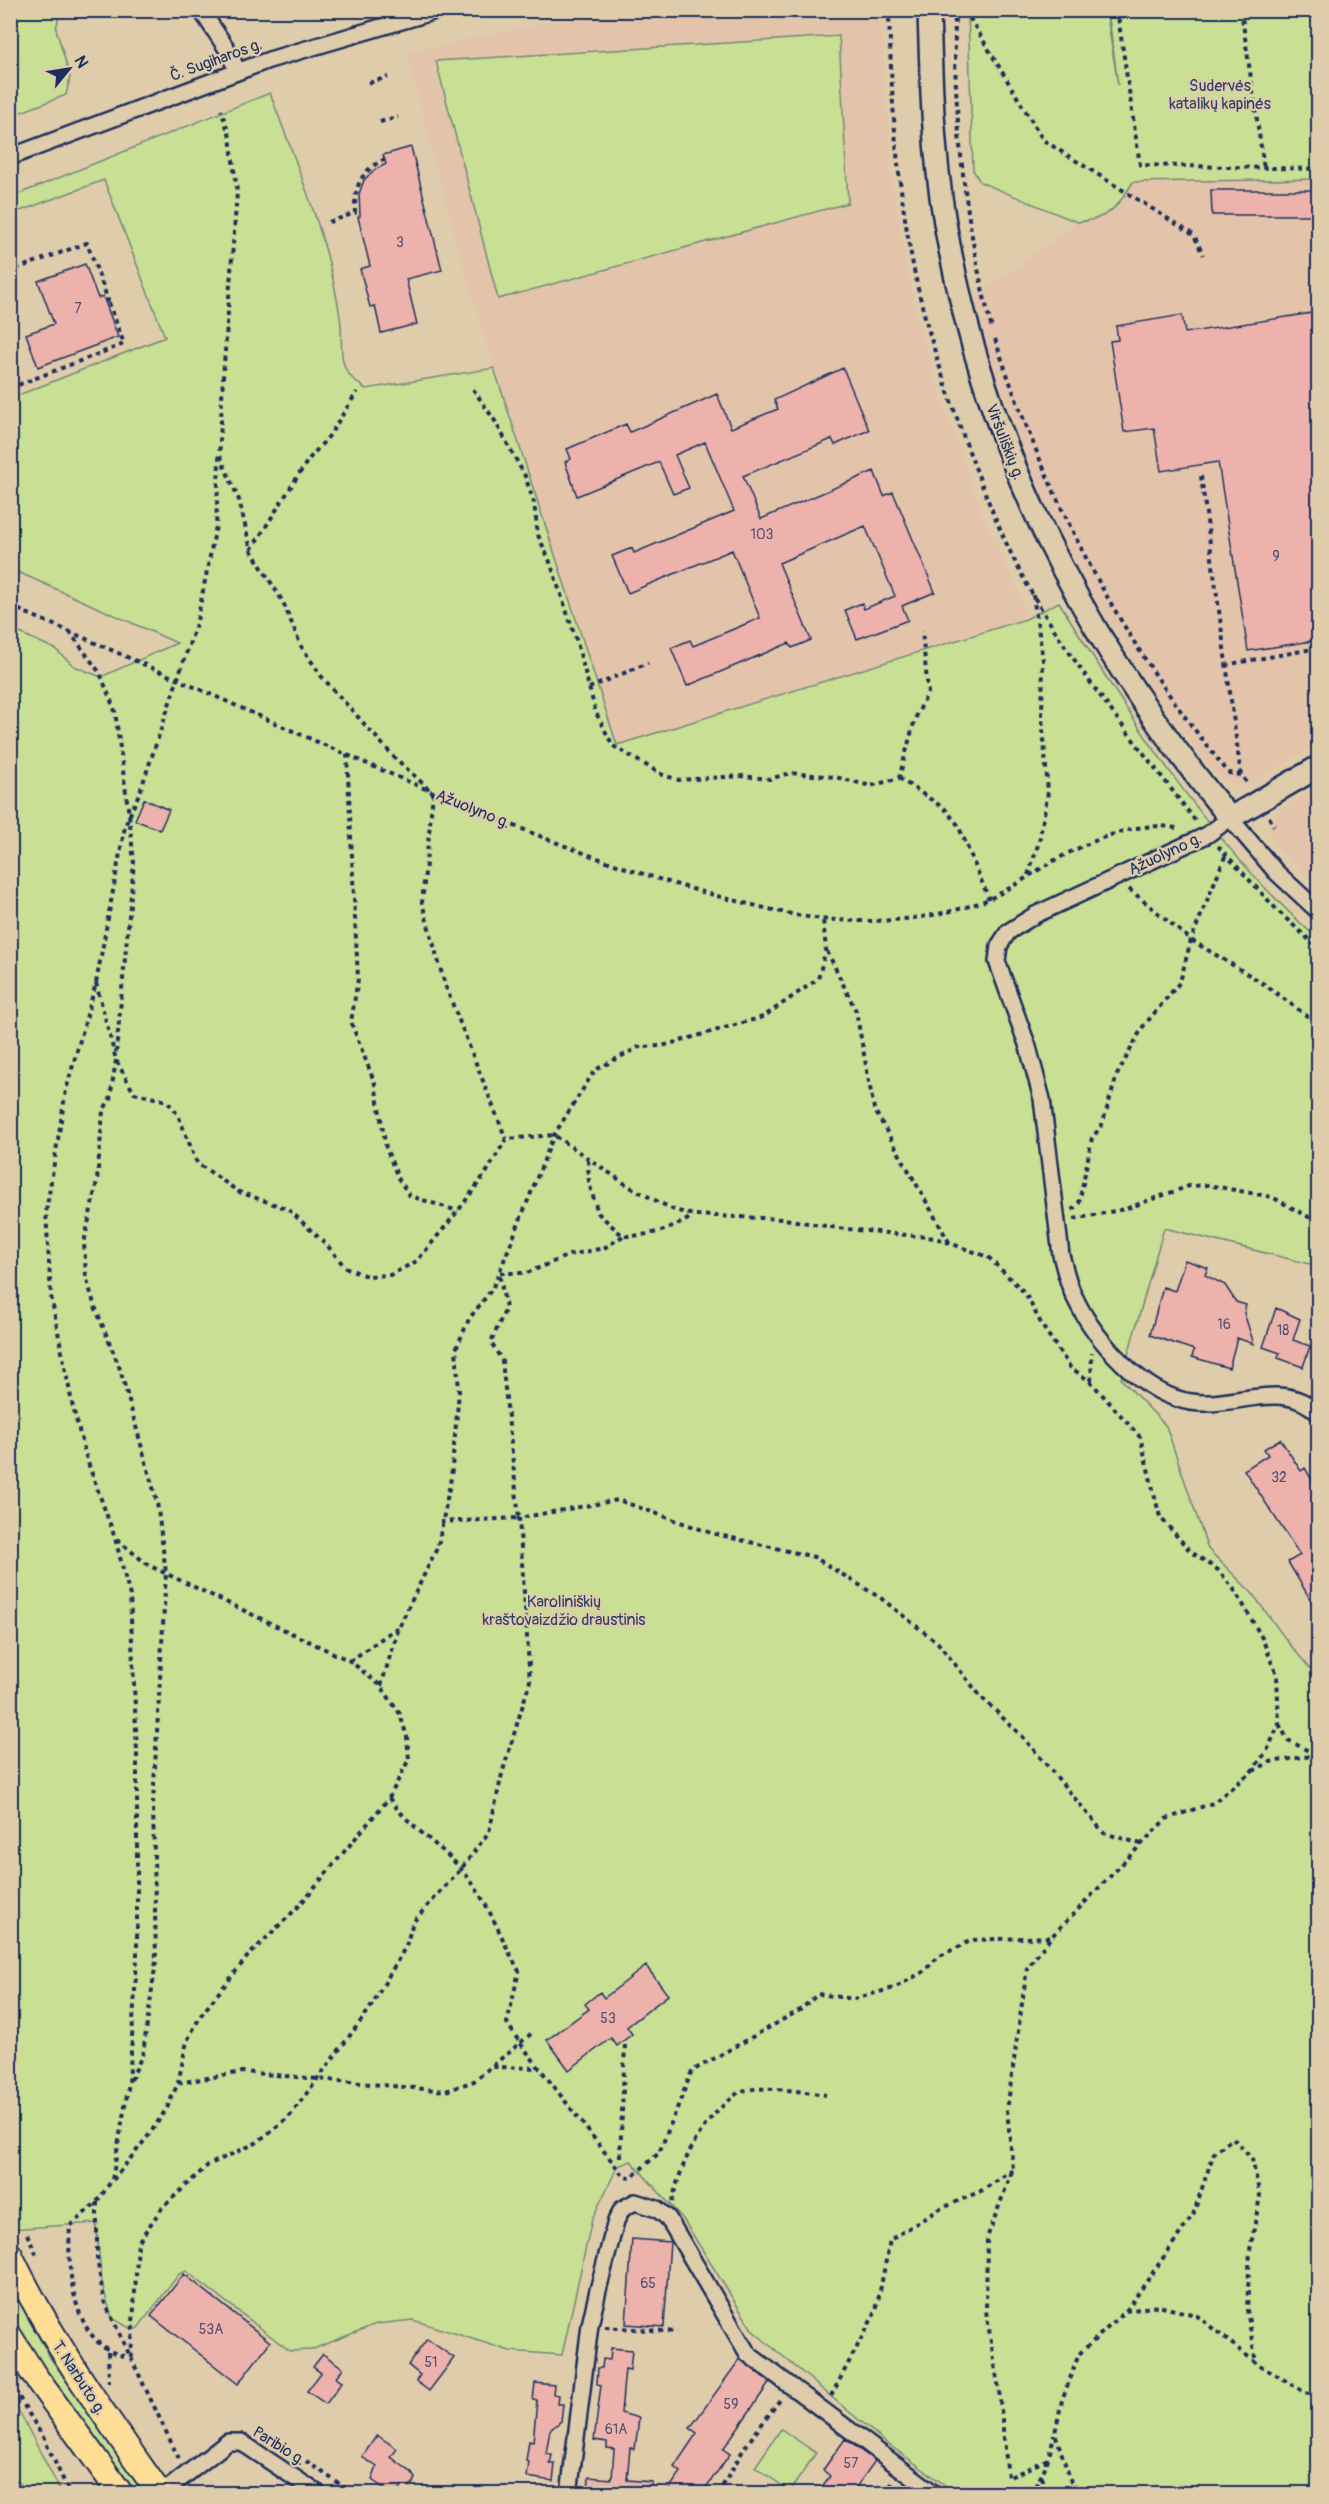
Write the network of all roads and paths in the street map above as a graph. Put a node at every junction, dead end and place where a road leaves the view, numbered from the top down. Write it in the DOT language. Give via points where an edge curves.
graph roads {
  1 [pos="201,10"];
  2 [pos="439,10"];
  3 [pos="929,10"];
  4 [pos="955,10"];
  5 [pos="965,10"];
  6 [pos="1117,10"];
  7 [pos="1240,10"];
  8 [pos="237,70"];
  9 [pos="388,77"];
  10 [pos="369,83"];
  11 [pos="221,110"];
  12 [pos="398,117"];
  13 [pos="380,122"];
  14 [pos="10,157"];
  15 [pos="384,159"];
  16 [pos="1264,168"];
  17 [pos="1318,169"];
  18 [pos="329,222"];
  19 [pos="1203,255"];
  20 [pos="16,268"];
  21 [pos="10,388"];
  22 [pos="473,388"];
  23 [pos="357,392"];
  24 [pos="220,455"];
  25 [pos="1201,476"];
  26 [pos="251,550"];
  27 [pos="1032,594"];
  28 [pos="10,606"];
  29 [pos="69,631"];
  30 [pos="922,631"];
  31 [pos="1318,648"];
  32 [pos="648,663"];
  33 [pos="1225,665"];
  34 [pos="179,678"];
  35 [pos="589,688"];
  36 [pos="347,754"];
  37 [pos="1318,767"];
  38 [pos="899,777"];
  39 [pos="433,793"];
  40 [pos="129,815"];
  41 [pos="1230,818"];
  42 [pos="1207,835"];
  43 [pos="1028,876"];
  44 [pos="1114,877"];
  45 [pos="989,899"];
  46 [pos="1318,911"];
  47 [pos="823,919"];
  48 [pos="1191,940"];
  49 [pos="1318,948"];
  50 [pos="826,950"];
  51 [pos="96,983"];
  52 [pos="1318,1024"];
  53 [pos="117,1060"];
  54 [pos="554,1135"];
  55 [pos="506,1139"];
  56 [pos="588,1159"];
  57 [pos="458,1211"];
  58 [pos="694,1215"];
  59 [pos="1318,1222"];
  60 [pos="1058,1223"];
  61 [pos="623,1236"];
  62 [pos="949,1242"];
  63 [pos="499,1273"];
  64 [pos="1318,1413"];
  65 [pos="519,1518"];
  66 [pos="440,1522"];
  67 [pos="115,1538"];
  68 [pos="166,1573"];
  69 [pos="399,1627"];
  70 [pos="350,1661"];
  71 [pos="381,1686"];
  72 [pos="1279,1724"];
  73 [pos="1318,1755"];
  74 [pos="1251,1772"];
  75 [pos="390,1798"];
  76 [pos="1142,1844"];
  77 [pos="461,1869"];
  78 [pos="1051,1937"];
  79 [pos="532,2034"];
  80 [pos="520,2043"];
  81 [pos="624,2045"];
  82 [pos="493,2067"];
  83 [pos="540,2068"];
  84 [pos="314,2080"];
  85 [pos="129,2083"];
  86 [pos="178,2083"];
  87 [pos="826,2095"];
  88 [pos="620,2157"];
  89 [pos="1013,2169"];
  90 [pos="112,2180"];
  91 [pos="97,2202"];
  92 [pos="668,2218"];
  93 [pos="10,2255"];
  94 [pos="1126,2311"];
  95 [pos="598,2326"];
  96 [pos="677,2332"];
  97 [pos="10,2337"];
  98 [pos="108,2352"];
  99 [pos="124,2356"];
  100 [pos="131,2358"];
  101 [pos="1256,2363"];
  102 [pos="10,2382"];
  103 [pos="790,2386"];
  104 [pos="109,2390"];
  105 [pos="835,2390"];
  106 [pos="1318,2397"];
  107 [pos="1055,2433"];
  108 [pos="1050,2458"];
  109 [pos="306,2461"];
  110 [pos="186,2473"];
  111 [pos="1042,2477"];
  112 [pos="70,2493"];
  113 [pos="121,2493"];
  114 [pos="161,2493"];
  115 [pos="319,2493"];
  116 [pos="354,2493"];
  117 [pos="569,2493"];
  118 [pos="718,2493"];
  119 [pos="887,2493"];
  120 [pos="895,2493"];
  121 [pos="935,2493"];
  122 [pos="1030,2493"];
  123 [pos="1047,2493"];
  124 [pos="1085,2493"];
  1 -- 8 [label="street"];
  2 -- 8 [label="street, Č. Sugiharos g."];
  3 -- 41 [label="main road, Viršuliškių g." via="934,137 945,223 975,357 996,424 1067,582 1096,631 1189,768"];
  4 -- 33 [label="path" via="958,119 970,219 993,336 1020,416 1055,498 1120,621 1194,731 1229,773 1241,775"];
  5 -- 19 [label="path" via="1043,140 1194,235"];
  6 -- 16 [label="path" via="1140,165"];
  7 -- 16 [label="path"];
  8 -- 14 [label="street, Č. Sugiharos g."];
  9 -- 10 [label="path"];
  11 -- 24 [label="path" via="230,137 237,192"];
  12 -- 13 [label="path"];
  15 -- 18 [label="path" via="359,178 355,213"];
  16 -- 17 [label="path"];
  20 -- 21 [label="path" via="87,243 124,344"];
  22 -- 35 [label="path" via="525,476 538,535 576,639"];
  23 -- 26 [label="path"];
  24 -- 26 [label="path" via="239,500"];
  24 -- 34 [label="path" via="211,555 197,621"];
  25 -- 33 [label="path"];
  26 -- 39 [label="path" via="283,602 301,646 322,677 394,757"];
  27 -- 43 [label="path" via="1043,660 1042,717 1048,792"];
  28 -- 29 [label="path, Ąžuolyno g."];
  29 -- 34 [label="path, Ąžuolyno g."];
  29 -- 40 [label="path" via="100,673 115,711"];
  30 -- 38 [label="path" via="928,692 915,719"];
  31 -- 33 [label="path"];
  32 -- 35 [label="path"];
  34 -- 36 [label="path, Ąžuolyno g."];
  34 -- 40 [label="path"];
  35 -- 38 [label="path" via="613,747 679,780 741,776 770,779 790,773 835,777 871,786"];
  36 -- 39 [label="path, Ąžuolyno g."];
  36 -- 57 [label="path" via="358,979 351,1022 375,1084 386,1148 398,1178 410,1196"];
  37 -- 41 [label="main road, Ąžuolyno g."];
  38 -- 45 [label="path" via="945,809 958,825"];
  39 -- 47 [label="path, Ąžuolyno g." via="587,856 693,890"];
  39 -- 55 [label="path" via="422,903 445,985"];
  40 -- 51 [label="path"];
  40 -- 53 [label="path" via="134,863 118,1013"];
  41 -- 42 [label="street, Ąžuolyno g."];
  41 -- 46 [label="street" via="1276,872"];
  42 -- 43 [label="path, Ąžuolyno g." via="1162,824 1136,828 1057,859"];
  42 -- 44 [label="street, Ąžuolyno g."];
  43 -- 45 [label="path, Ąžuolyno g."];
  44 -- 48 [label="path"];
  44 -- 60 [label="street, Ąžuolyno g." via="1035,915 1008,932 999,946 997,961 1028,1047 1042,1100"];
  45 -- 47 [label="path, Ąžuolyno g." via="920,918"];
  47 -- 50 [label="path"];
  48 -- 49 [label="path" via="1226,853"];
  48 -- 52 [label="path" via="1261,982"];
  48 -- 60 [label="path" via="1180,982 1142,1028 1117,1075 1102,1125 1092,1138 1079,1203"];
  50 -- 54 [label="path" via="818,979 763,1017 662,1046 639,1047 595,1070"];
  50 -- 62 [label="path" via="856,1011 874,1109"];
  51 -- 53 [label="path"];
  51 -- 67 [label="path" via="66,1090 52,1164 46,1251 73,1408"];
  53 -- 57 [label="path" via="134,1093 167,1101 178,1115 197,1163 239,1192 288,1209 345,1267 366,1276 390,1275 417,1261"];
  53 -- 68 [label="path" via="104,1111 97,1181 84,1243 86,1276 120,1369 157,1502"];
  54 -- 55 [label="path"];
  54 -- 56 [label="path"];
  54 -- 63 [label="path"];
  55 -- 57 [label="path"];
  56 -- 58 [label="path" via="630,1187 674,1210"];
  56 -- 61 [label="path" via="589,1183 598,1213"];
  58 -- 61 [label="path" via="676,1227 646,1236"];
  58 -- 62 [label="path" via="784,1219"];
  59 -- 60 [label="path" via="1272,1197 1208,1185 1189,1186 1125,1209"];
  60 -- 64 [label="street" via="1061,1255 1074,1297 1092,1328 1134,1373 1164,1393 1190,1402 1294,1396"];
  61 -- 63 [label="path" via="604,1248 569,1255 527,1273"];
  62 -- 72 [label="path" via="988,1257 1025,1293 1070,1367 1091,1382 1140,1437 1160,1517 1191,1552 1236,1592 1262,1638 1277,1675"];
  63 -- 65 [label="path" via="506,1308 490,1342 502,1360"];
  63 -- 66 [label="path" via="469,1319 456,1349 459,1392 451,1478"];
  65 -- 66 [label="path"];
  65 -- 76 [label="path" via="618,1500 711,1533 814,1557 882,1599 938,1643 982,1698 1023,1737 1104,1833"];
  65 -- 77 [label="path" via="530,1681 489,1832"];
  66 -- 69 [label="path" via="438,1546"];
  67 -- 68 [label="path" via="148,1565"];
  67 -- 85 [label="path" via="130,1596 136,1741 137,1959"];
  68 -- 70 [label="path"];
  68 -- 85 [label="path" via="153,1802 156,1961 143,2053"];
  69 -- 70 [label="path"];
  69 -- 71 [label="path"];
  70 -- 71 [label="path"];
  71 -- 75 [label="path" via="400,1714 409,1759"];
  72 -- 73 [label="path" via="1288,1740"];
  72 -- 74 [label="path" via="1267,1751"];
  73 -- 74 [label="path" via="1270,1762"];
  74 -- 76 [label="path" via="1213,1803 1166,1819"];
  75 -- 77 [label="path"];
  75 -- 86 [label="path" via="298,1906 248,1956 201,2015 187,2041"];
  76 -- 78 [label="path"];
  77 -- 80 [label="path" via="485,1898 519,1971 507,2023"];
  77 -- 84 [label="path" via="413,1922 406,1946 369,2010"];
  78 -- 83 [label="path" via="972,1940 938,1957 923,1972 894,1988 854,1999 818,1995 800,2010 692,2071 659,2153 632,2178 624,2177 616,2168"];
  78 -- 89 [label="path" via="1027,1968 1008,2110"];
  79 -- 80 [label="path"];
  80 -- 82 [label="path"];
  80 -- 83 [label="path"];
  81 -- 88 [label="path"];
  82 -- 83 [label="path"];
  82 -- 84 [label="path" via="474,2081 446,2091"];
  84 -- 86 [label="path" via="243,2072"];
  84 -- 100 [label="path" via="289,2117 256,2143 208,2165 162,2208 138,2242"];
  85 -- 90 [label="path"];
  86 -- 90 [label="path" via="149,2135"];
  87 -- 92 [label="path" via="786,2090 741,2091 710,2117 692,2145 678,2176"];
  89 -- 105 [label="path" via="981,2191 938,2210 890,2240 876,2311"];
  89 -- 108 [label="path" via="987,2238 986,2311 1008,2478"];
  90 -- 91 [label="path"];
  91 -- 98 [label="path" via="70,2226 68,2251 74,2298 89,2330"];
  91 -- 100 [label="path" via="97,2258 104,2301"];
  92 -- 103 [label="street" via="748,2354"];
  92 -- 117 [label="street" via="657,2209 635,2202 622,2209 616,2222 590,2325"];
  93 -- 114 [label="main road, T. Narbuto g." via="58,2346"];
  94 -- 101 [label="path" via="1158,2306 1196,2316"];
  94 -- 101 [label="path" via="1193,2216 1214,2153 1233,2138 1252,2159 1260,2196 1250,2250 1247,2310"];
  94 -- 107 [label="path" via="1079,2354"];
  95 -- 96 [label="path"];
  97 -- 113 [label="main road, T. Narbuto g."];
  98 -- 99 [label="path"];
  98 -- 104 [label="path"];
  100 -- 110 [label="path"];
  101 -- 106 [label="path"];
  102 -- 112 [label="path"];
  103 -- 118 [label="path" via="745,2447"];
  103 -- 121 [label="street"];
  107 -- 108 [label="path"];
  107 -- 124 [label="path" via="1071,2482"];
  108 -- 111 [label="path"];
  109 -- 116 [label="path"];
  110 -- 114 [label="street, Paribio g."];
  110 -- 115 [label="street, Paribio g." via="228,2442 241,2442"];
  111 -- 122 [label="path"];
  111 -- 123 [label="path"];
  119 -- 120 [label="path"];
}
